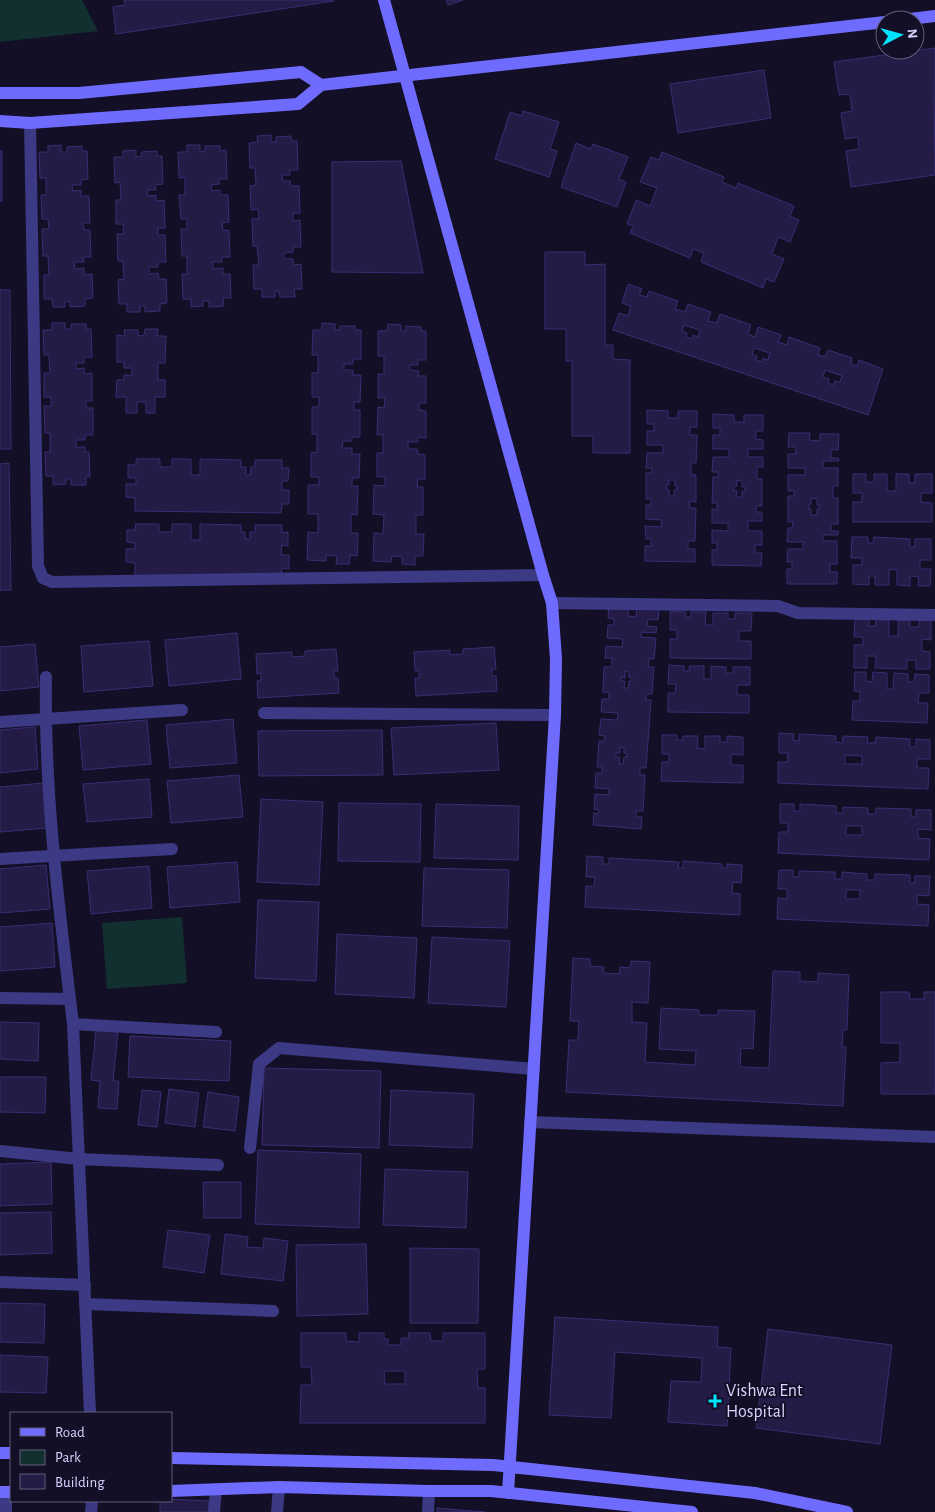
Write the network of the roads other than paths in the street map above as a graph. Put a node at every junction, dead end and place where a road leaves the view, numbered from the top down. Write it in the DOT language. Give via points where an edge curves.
graph roads {
  1 [pos="384,0"];
  2 [pos="875,23"];
  3 [pos="405,76"];
  4 [pos="321,85"];
  5 [pos="0,94"];
  6 [pos="0,121"];
  7 [pos="30,123"];
  8 [pos="543,575"];
  9 [pos="552,603"];
  10 [pos="935,615"];
  11 [pos="46,677"];
  12 [pos="182,710"];
  13 [pos="264,713"];
  14 [pos="555,714"];
  15 [pos="46,718"];
  16 [pos="0,722"];
  17 [pos="172,849"];
  18 [pos="53,856"];
  19 [pos="0,859"];
  20 [pos="0,998"];
  21 [pos="70,999"];
  22 [pos="73,1024"];
  23 [pos="216,1032"];
  24 [pos="534,1069"];
  25 [pos="530,1122"];
  26 [pos="935,1137"];
  27 [pos="250,1148"];
  28 [pos="0,1151"];
  29 [pos="79,1159"];
  30 [pos="218,1165"];
  31 [pos="0,1282"];
  32 [pos="85,1286"];
  33 [pos="85,1304"];
  34 [pos="273,1311"];
  35 [pos="90,1412"];
  36 [pos="172,1458"];
  37 [pos="510,1466"];
  38 [pos="279,1488"];
  39 [pos="216,1489"];
  40 [pos="172,1491"];
  41 [pos="429,1491"];
  42 [pos="6,1492"];
  43 [pos="508,1492"];
  44 [pos="6,1512"];
  45 [pos="214,1512"];
  46 [pos="277,1512"];
  47 [pos="428,1512"];
  48 [pos="692,1512"];
  49 [pos="847,1512"];
  1 -- 3 [label="street"];
  2 -- 3 [label="street"];
  3 -- 4 [label="street"];
  3 -- 8 [label="street"];
  4 -- 5 [label="street" via="301,72 79,93"];
  4 -- 7 [label="street" via="298,104"];
  6 -- 7 [label="street"];
  7 -- 8 [label="street" via="38,566 43,578 52,582"];
  8 -- 9 [label="street"];
  9 -- 10 [label="street" via="778,606 798,613"];
  9 -- 14 [label="street"];
  11 -- 15 [label="street"];
  12 -- 15 [label="street"];
  13 -- 14 [label="street"];
  14 -- 24 [label="street"];
  15 -- 16 [label="street"];
  15 -- 18 [label="street"];
  17 -- 18 [label="street"];
  18 -- 19 [label="street"];
  18 -- 21 [label="street"];
  20 -- 21 [label="street"];
  21 -- 22 [label="street"];
  22 -- 23 [label="street"];
  22 -- 29 [label="street"];
  24 -- 25 [label="street"];
  24 -- 27 [label="street" via="279,1048 259,1064"];
  25 -- 26 [label="street"];
  25 -- 37 [label="street"];
  28 -- 29 [label="street"];
  29 -- 30 [label="street"];
  29 -- 32 [label="street"];
  31 -- 32 [label="street"];
  32 -- 33 [label="street"];
  33 -- 34 [label="street"];
  33 -- 35 [label="street"];
  36 -- 37 [label="street"];
  37 -- 43 [label="street"];
  37 -- 49 [label="street" via="755,1493"];
  38 -- 39 [label="street"];
  38 -- 41 [label="street"];
  38 -- 46 [label="street"];
  39 -- 40 [label="street"];
  39 -- 45 [label="street"];
  41 -- 43 [label="street"];
  41 -- 47 [label="street"];
  42 -- 44 [label="street"];
  43 -- 48 [label="street"];
}
